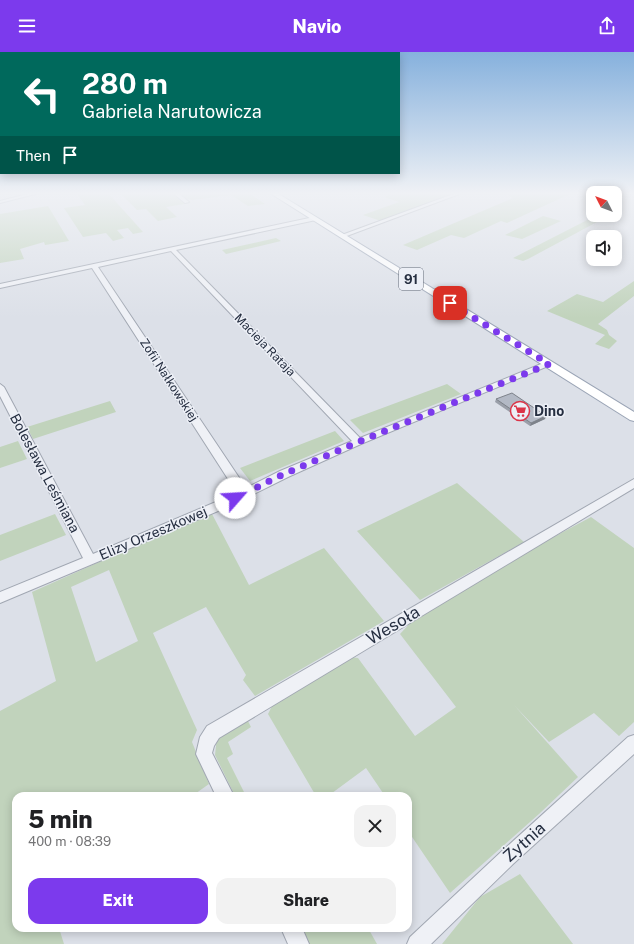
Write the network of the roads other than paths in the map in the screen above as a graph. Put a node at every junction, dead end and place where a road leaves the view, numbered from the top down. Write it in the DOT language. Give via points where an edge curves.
graph roads {
  1 [pos="240,235"];
  2 [pos="346,235"];
  3 [pos="342,236"];
  4 [pos="172,249"];
  5 [pos="94,266"];
  6 [pos="0,286"];
  7 [pos="549,364"];
  8 [pos="0,387"];
  9 [pos="634,417"];
  10 [pos="358,442"];
  11 [pos="634,483"];
  12 [pos="244,494"];
  13 [pos="90,559"];
  14 [pos="0,598"];
  15 [pos="634,744"];
  16 [pos="223,792"];
  17 [pos="293,932"];
  18 [pos="299,944"];
  19 [pos="417,944"];
  1 -- 4 [label="street"];
  2 -- 3 [label="street"];
  3 -- 7 [label="main road, 91"];
  4 -- 5 [label="street"];
  4 -- 10 [label="street, Macieja Rataja"];
  5 -- 6 [label="street"];
  5 -- 12 [label="street, Zofii Nałkowskiej"];
  7 -- 9 [label="main road, 91"];
  7 -- 10 [label="street, Elizy Orzeszkowej"];
  8 -- 13 [label="street, Bolesława Leśmiana"];
  10 -- 12 [label="street, Elizy Orzeszkowej"];
  11 -- 16 [label="street, Wesoła" via="213,732 206,743 204,754"];
  12 -- 13 [label="street, Elizy Orzeszkowej"];
  13 -- 14 [label="street, Elizy Orzeszkowej"];
  15 -- 19 [label="street, Żytnia" via="507,858"];
  17 -- 18 [label="street"];
}
